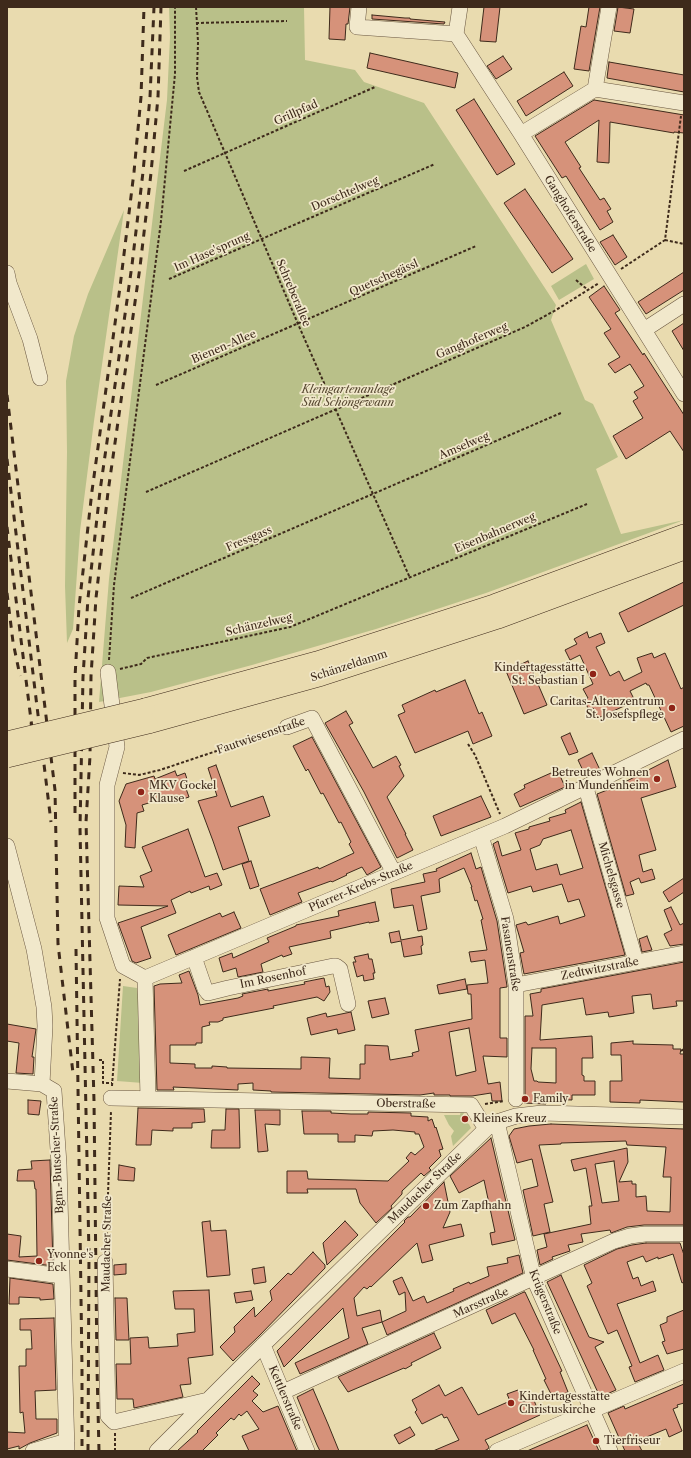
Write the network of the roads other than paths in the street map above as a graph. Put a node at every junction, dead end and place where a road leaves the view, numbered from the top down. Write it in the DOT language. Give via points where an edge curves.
graph roads {
  1 [pos="359,7"];
  2 [pos="460,7"];
  3 [pos="609,7"];
  4 [pos="456,34"];
  5 [pos="595,89"];
  6 [pos="683,103"];
  7 [pos="521,134"];
  8 [pos="7,273"];
  9 [pos="684,304"];
  10 [pos="644,330"];
  11 [pos="40,378"];
  12 [pos="684,394"];
  13 [pos="684,534"];
  14 [pos="684,550"];
  15 [pos="108,672"];
  16 [pos="147,716"];
  17 [pos="287,727"];
  18 [pos="684,739"];
  19 [pos="7,741"];
  20 [pos="7,758"];
  21 [pos="586,788"];
  22 [pos="481,836"];
  23 [pos="7,846"];
  24 [pos="394,873"];
  25 [pos="684,953"];
  26 [pos="194,957"];
  27 [pos="636,962"];
  28 [pos="144,978"];
  29 [pos="516,985"];
  30 [pos="348,1004"];
  31 [pos="7,1081"];
  32 [pos="42,1084"];
  33 [pos="111,1098"];
  34 [pos="148,1098"];
  35 [pos="516,1099"];
  36 [pos="684,1117"];
  37 [pos="492,1126"];
  38 [pos="684,1234"];
  39 [pos="105,1262"];
  40 [pos="7,1269"];
  41 [pos="62,1276"];
  42 [pos="534,1279"];
  43 [pos="263,1345"];
  44 [pos="684,1371"];
  45 [pos="282,1392"];
  46 [pos="209,1400"];
  47 [pos="591,1410"];
  48 [pos="67,1446"];
  49 [pos="32,1451"];
  50 [pos="157,1451"];
  51 [pos="307,1451"];
  52 [pos="497,1451"];
  53 [pos="610,1451"];
  1 -- 4 [label="street" via="357,27"];
  2 -- 4 [label="street"];
  3 -- 5 [label="street"];
  4 -- 7 [label="street, Ganghoferstraße"];
  5 -- 6 [label="street"];
  5 -- 7 [label="street"];
  7 -- 10 [label="street, Ganghoferstraße"];
  8 -- 11 [label="street" via="30,339"];
  9 -- 10 [label="street"];
  10 -- 12 [label="street, Ganghoferstraße"];
  13 -- 16 [label="main road, Schänzeldamm" via="494,604"];
  14 -- 16 [label="main road, Schänzeldamm" via="498,618 337,671"];
  15 -- 28 [label="street" via="117,747 107,785 108,918 123,966"];
  16 -- 19 [label="main road, Schänzeldamm, bridge"];
  16 -- 20 [label="main road, Schänzeldamm, bridge"];
  17 -- 24 [label="street, Fautwiesenstraße" via="312,718"];
  18 -- 21 [label="street, Pfarrer-Krebs-Straße"];
  21 -- 22 [label="street, Pfarrer-Krebs-Straße"];
  21 -- 27 [label="street, Michelsgasse"];
  22 -- 24 [label="street, Pfarrer-Krebs-Straße"];
  22 -- 29 [label="street, Fasanenstraße" via="506,919"];
  23 -- 32 [label="street, Bgm.-Butscher-Straße" via="34,949 44,1007"];
  24 -- 26 [label="street, Pfarrer-Krebs-Straße"];
  25 -- 27 [label="street, Zedtwitzstraße"];
  26 -- 28 [label="street, Pfarrer-Krebs-Straße"];
  26 -- 30 [label="street, Im Rosenhof" via="208,993 336,966 340,969"];
  27 -- 29 [label="street, Zedtwitzstraße"];
  28 -- 34 [label="street"];
  29 -- 35 [label="street, Fasanenstraße"];
  31 -- 32 [label="street"];
  32 -- 41 [label="street, Bgm.-Butscher-Straße" via="54,1091"];
  33 -- 34 [label="street, Oberstraße"];
  34 -- 37 [label="street, Oberstraße" via="471,1105"];
  36 -- 37 [label="street" via="542,1113 516,1116"];
  37 -- 42 [label="street, Krügerstraße"];
  37 -- 43 [label="street, Maudacher Straße"];
  38 -- 42 [label="street, Marsstraße" via="630,1236 595,1249"];
  39 -- 46 [label="street, Maudacher Straße" via="108,1416 114,1422"];
  40 -- 41 [label="street"];
  41 -- 48 [label="street, Bgm.-Butscher-Straße"];
  42 -- 45 [label="street, Marsstraße"];
  42 -- 47 [label="street, Krügerstraße"];
  43 -- 45 [label="street, Kettlerstraße"];
  43 -- 46 [label="street, Maudacher Straße"];
  44 -- 47 [label="street"];
  45 -- 51 [label="street, Kettlerstraße"];
  46 -- 50 [label="street, Maudacher Straße"];
  47 -- 52 [label="street"];
  47 -- 53 [label="street, Krügerstraße"];
  48 -- 49 [label="street"];
}
